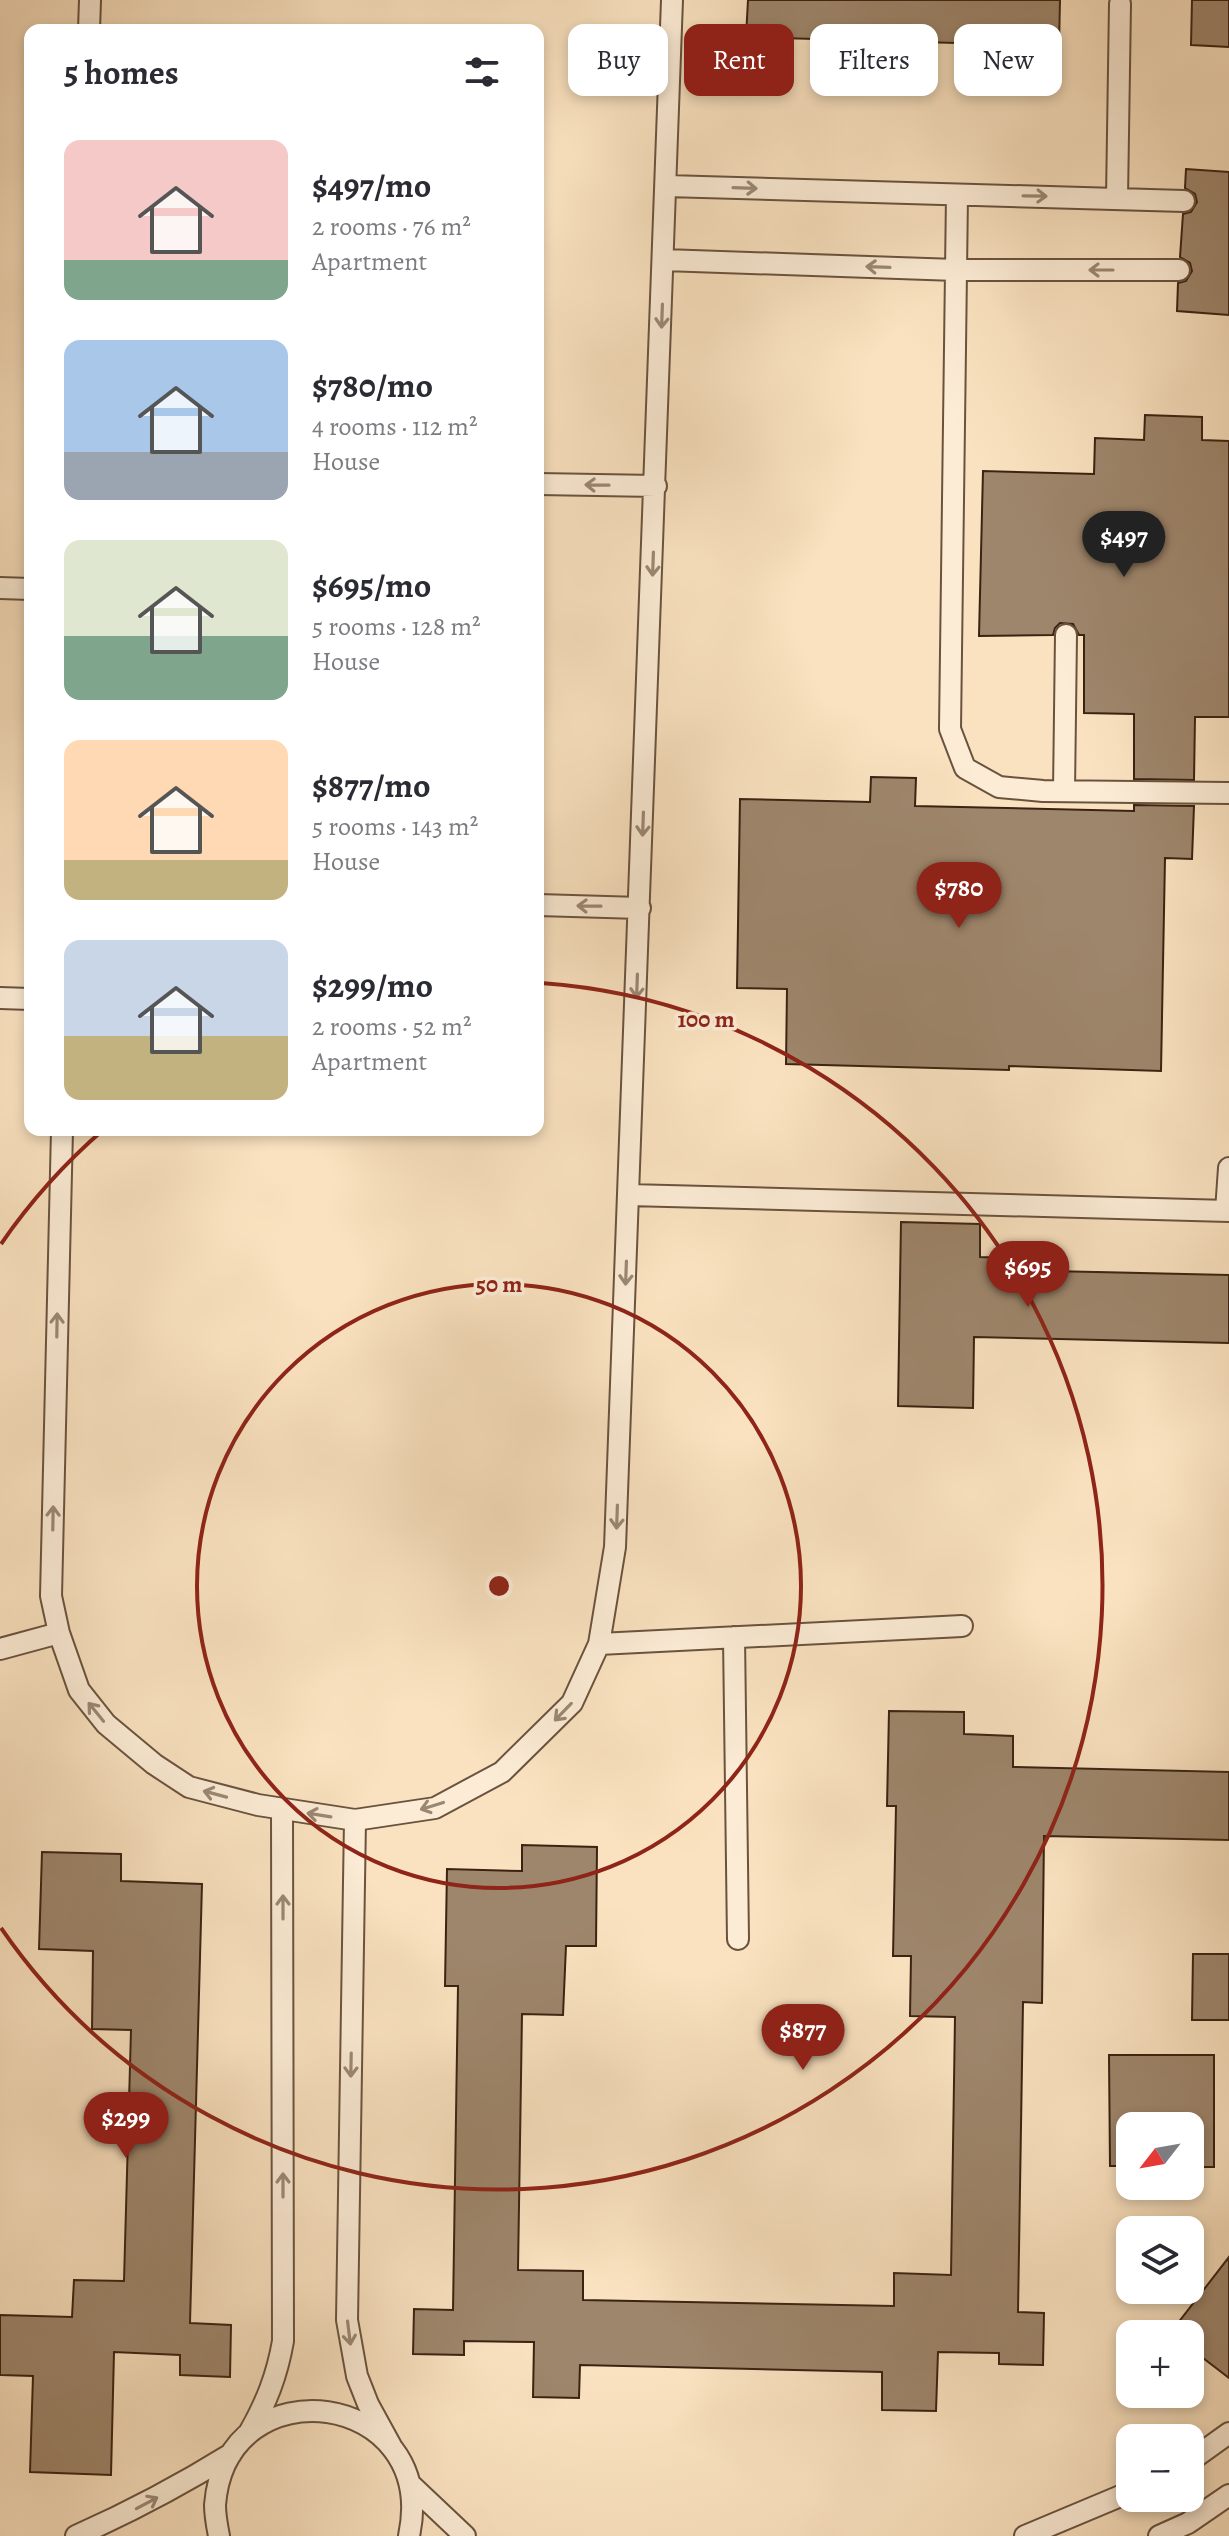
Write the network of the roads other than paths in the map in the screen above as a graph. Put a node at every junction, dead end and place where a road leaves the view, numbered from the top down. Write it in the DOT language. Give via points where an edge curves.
graph roads {
  1 [pos="90,0"];
  2 [pos="672,0"];
  3 [pos="1120,4"];
  4 [pos="89,24"];
  5 [pos="667,186"];
  6 [pos="957,195"];
  7 [pos="1117,198"];
  8 [pos="1184,201"];
  9 [pos="664,260"];
  10 [pos="956,270"];
  11 [pos="1179,270"];
  12 [pos="544,484"];
  13 [pos="656,486"];
  14 [pos="0,588"];
  15 [pos="24,589"];
  16 [pos="1066,635"];
  17 [pos="1064,791"];
  18 [pos="1229,793"];
  19 [pos="544,905"];
  20 [pos="640,908"];
  21 [pos="0,998"];
  22 [pos="24,999"];
  23 [pos="62,1136"];
  24 [pos="1229,1168"];
  25 [pos="629,1195"];
  26 [pos="1227,1211"];
  27 [pos="962,1626"];
  28 [pos="59,1633"];
  29 [pos="734,1637"];
  30 [pos="599,1644"];
  31 [pos="0,1649"];
  32 [pos="282,1809"];
  33 [pos="355,1820"];
  34 [pos="738,1939"];
  35 [pos="249,2433"];
  36 [pos="1229,2433"];
  37 [pos="391,2446"];
  38 [pos="1204,2451"];
  39 [pos="231,2454"];
  40 [pos="411,2485"];
  41 [pos="1229,2495"];
  42 [pos="1116,2498"];
  43 [pos="76,2536"];
  44 [pos="219,2536"];
  45 [pos="409,2536"];
  46 [pos="465,2536"];
  47 [pos="1025,2536"];
  48 [pos="1159,2536"];
  1 -- 4 [label="lane"];
  2 -- 5 [label="lane"];
  3 -- 7 [label="lane"];
  5 -- 6 [label="lane, one-way"];
  5 -- 9 [label="lane"];
  6 -- 7 [label="lane, one-way"];
  6 -- 10 [label="lane"];
  7 -- 8 [label="lane"];
  10 -- 9 [label="lane, one-way"];
  9 -- 13 [label="lane, one-way"];
  11 -- 10 [label="lane, one-way"];
  10 -- 17 [label="lane" via="950,729 965,768 999,787"];
  13 -- 12 [label="lane, one-way"];
  13 -- 20 [label="lane, one-way"];
  14 -- 15 [label="lane"];
  16 -- 17 [label="lane"];
  17 -- 18 [label="lane"];
  20 -- 19 [label="lane, one-way"];
  20 -- 25 [label="lane, one-way"];
  21 -- 22 [label="lane"];
  28 -- 23 [label="lane, one-way" via="51,1596"];
  24 -- 26 [label="lane"];
  25 -- 26 [label="lane"];
  25 -- 30 [label="lane, one-way" via="615,1547"];
  27 -- 29 [label="lane"];
  28 -- 31 [label="lane"];
  32 -- 28 [label="lane, one-way" via="189,1787 154,1764 106,1724 79,1690"];
  29 -- 30 [label="lane"];
  29 -- 34 [label="lane"];
  30 -- 33 [label="lane, one-way" via="572,1703 502,1772 435,1808"];
  33 -- 32 [label="lane, one-way"];
  35 -- 32 [label="lane, one-way" via="270,2395 283,2341"];
  33 -- 37 [label="lane, one-way" via="347,2320 357,2376"];
  35 -- 37 [label="lane" via="296,2411 323,2410 372,2428"];
  35 -- 39 [label="lane"];
  36 -- 38 [label="lane"];
  37 -- 40 [label="lane"];
  43 -- 39 [label="lane, one-way" via="132,2511"];
  39 -- 44 [label="lane" via="219,2480"];
  40 -- 45 [label="lane"];
  40 -- 46 [label="lane"];
  41 -- 48 [label="lane"];
  42 -- 47 [label="lane"];
}
